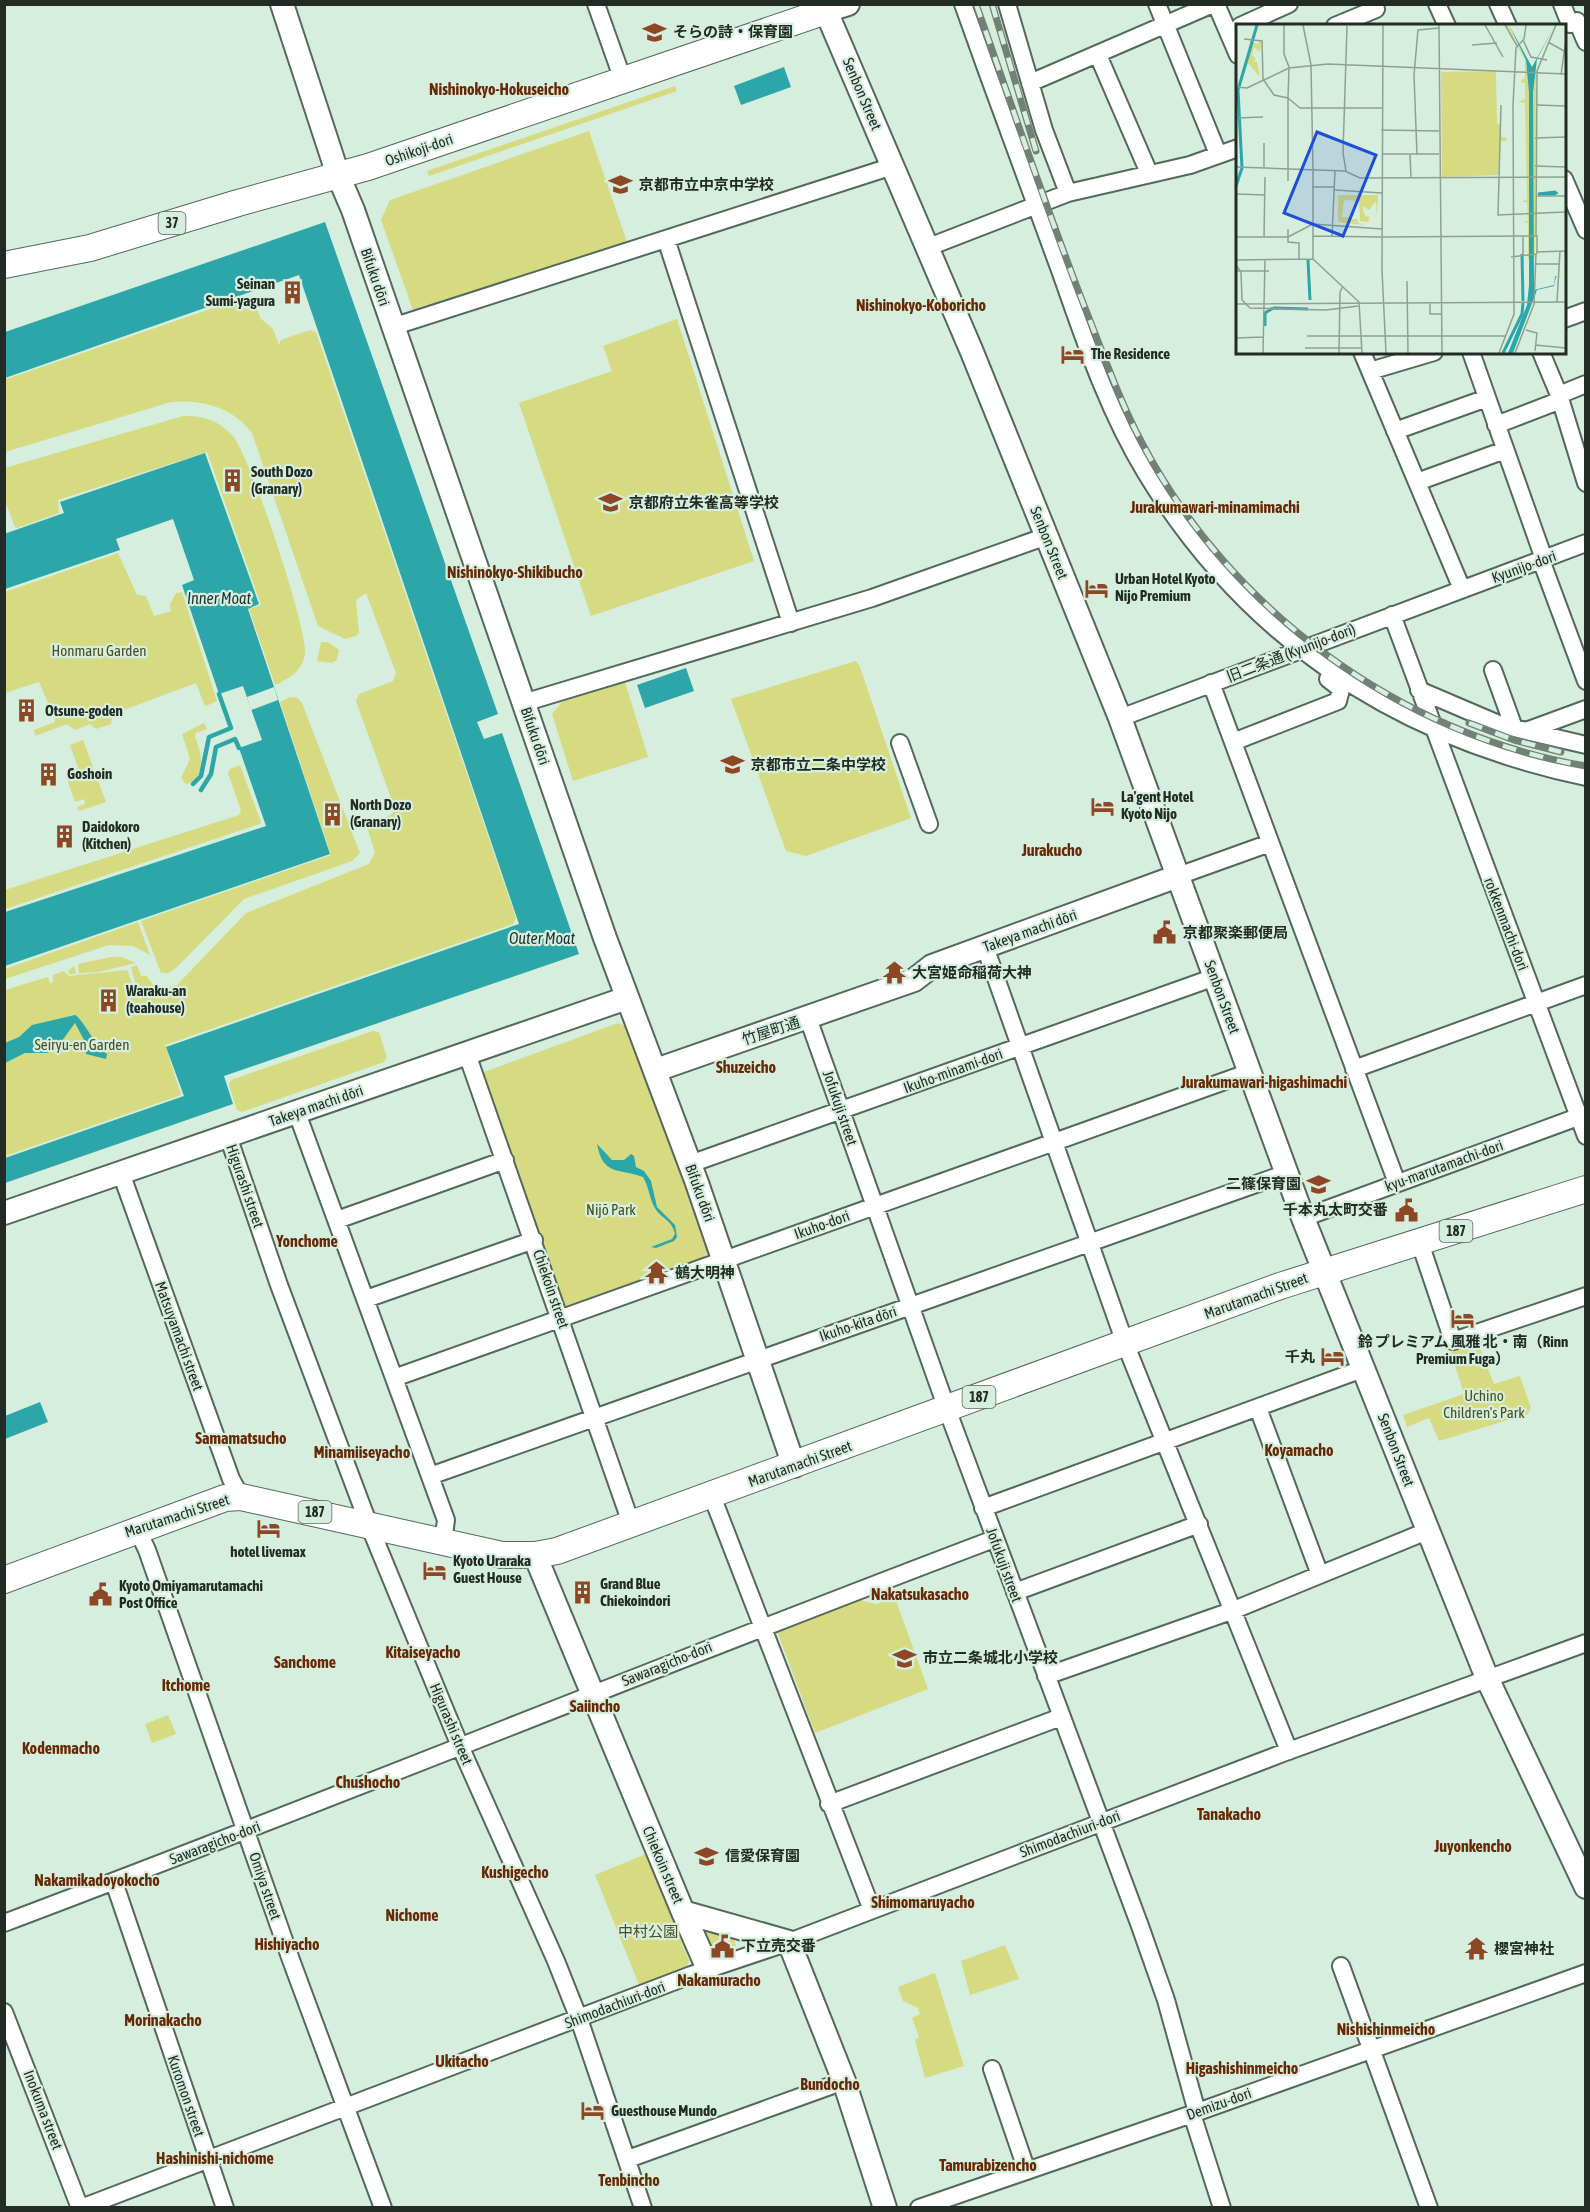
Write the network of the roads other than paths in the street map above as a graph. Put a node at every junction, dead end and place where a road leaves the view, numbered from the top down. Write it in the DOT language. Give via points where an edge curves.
graph roads {
  1 [pos="282,4"];
  2 [pos="596,4"];
  3 [pos="963,4"];
  4 [pos="1007,4"];
  5 [pos="1157,4"];
  6 [pos="1214,4"];
  7 [pos="1289,4"];
  8 [pos="1437,4"];
  9 [pos="1497,4"];
  10 [pos="1562,4"];
  11 [pos="832,6"];
  12 [pos="1376,9"];
  13 [pos="1574,22"];
  14 [pos="1244,24"];
  15 [pos="1340,24"];
  16 [pos="1446,24"];
  17 [pos="1507,24"];
  18 [pos="1166,25"];
  19 [pos="1235,28"];
  20 [pos="1586,42"];
  21 [pos="1098,55"];
  22 [pos="623,80"];
  23 [pos="1030,83"];
  24 [pos="1236,149"];
  25 [pos="1218,154"];
  26 [pos="893,166"];
  27 [pos="1149,173"];
  28 [pos="338,175"];
  29 [pos="1566,184"];
  30 [pos="1068,193"];
  31 [pos="1035,205"];
  32 [pos="1586,230"];
  33 [pos="666,239"];
  34 [pos="926,248"];
  35 [pos="4,265"];
  36 [pos="1586,311"];
  37 [pos="1566,318"];
  38 [pos="392,327"];
  39 [pos="1363,354"];
  40 [pos="1427,354"];
  41 [pos="1472,354"];
  42 [pos="1542,354"];
  43 [pos="1370,371"];
  44 [pos="1586,384"];
  45 [pos="1487,398"];
  46 [pos="1560,398"];
  47 [pos="1496,425"];
  48 [pos="1395,431"];
  49 [pos="1505,450"];
  50 [pos="1582,459"];
  51 [pos="1417,482"];
  52 [pos="1586,483"];
  53 [pos="1047,536"];
  54 [pos="1586,543"];
  55 [pos="1543,560"];
  56 [pos="1462,589"];
  57 [pos="1392,615"];
  58 [pos="791,622"];
  59 [pos="1298,651"];
  60 [pos="1493,669"];
  61 [pos="1586,681"];
  62 [pos="1211,683"];
  63 [pos="1419,690"];
  64 [pos="523,703"];
  65 [pos="1586,709"];
  66 [pos="1120,718"];
  67 [pos="1520,729"];
  68 [pos="1434,730"];
  69 [pos="1233,742"];
  70 [pos="900,743"];
  71 [pos="1586,745"];
  72 [pos="1586,777"];
  73 [pos="929,824"];
  74 [pos="1270,843"];
  75 [pos="1178,876"];
  76 [pos="985,947"];
  77 [pos="1215,977"];
  78 [pos="1586,985"];
  79 [pos="627,998"];
  80 [pos="1536,1003"];
  81 [pos="808,1018"];
  82 [pos="1020,1047"];
  83 [pos="467,1054"];
  84 [pos="1354,1069"];
  85 [pos="656,1071"];
  86 [pos="1250,1072"];
  87 [pos="840,1110"];
  88 [pos="297,1113"];
  89 [pos="1582,1115"];
  90 [pos="1586,1136"];
  91 [pos="228,1137"];
  92 [pos="1054,1143"];
  93 [pos="506,1160"];
  94 [pos="690,1164"];
  95 [pos="121,1173"];
  96 [pos="1287,1173"];
  97 [pos="1396,1183"];
  98 [pos="1586,1190"];
  99 [pos="874,1207"];
  100 [pos="4,1214"];
  101 [pos="1304,1218"];
  102 [pos="337,1220"];
  103 [pos="534,1240"];
  104 [pos="1089,1242"];
  105 [pos="1420,1243"];
  106 [pos="724,1260"];
  107 [pos="1326,1271"];
  108 [pos="1586,1296"];
  109 [pos="366,1299"];
  110 [pos="910,1306"];
  111 [pos="561,1318"];
  112 [pos="1125,1343"];
  113 [pos="759,1359"];
  114 [pos="1365,1368"];
  115 [pos="394,1378"];
  116 [pos="1258,1408"];
  117 [pos="947,1409"];
  118 [pos="595,1417"];
  119 [pos="1167,1442"];
  120 [pos="794,1466"];
  121 [pos="430,1476"];
  122 [pos="712,1496"];
  123 [pos="240,1497"];
  124 [pos="983,1508"];
  125 [pos="1198,1524"];
  126 [pos="369,1525"];
  127 [pos="632,1526"];
  128 [pos="137,1529"];
  129 [pos="1427,1531"];
  130 [pos="994,1539"];
  131 [pos="442,1542"];
  132 [pos="536,1555"];
  133 [pos="1320,1575"];
  134 [pos="4,1580"];
  135 [pos="1015,1592"];
  136 [pos="1233,1610"];
  137 [pos="762,1627"];
  138 [pos="1586,1643"];
  139 [pos="1046,1676"];
  140 [pos="1487,1678"];
  141 [pos="592,1694"];
  142 [pos="1061,1717"];
  143 [pos="460,1746"];
  144 [pos="1289,1750"];
  145 [pos="829,1804"];
  146 [pos="1101,1822"];
  147 [pos="246,1832"];
  148 [pos="114,1882"];
  149 [pos="1586,1887"];
  150 [pos="872,1910"];
  151 [pos="683,1912"];
  152 [pos="4,1923"];
  153 [pos="789,1942"];
  154 [pos="1341,1966"];
  155 [pos="708,1969"];
  156 [pos="1586,1973"];
  157 [pos="4,2012"];
  158 [pos="579,2019"];
  159 [pos="1372,2049"];
  160 [pos="992,2069"];
  161 [pos="844,2081"];
  162 [pos="346,2107"];
  163 [pos="1194,2113"];
  164 [pos="628,2159"];
  165 [pos="207,2160"];
  166 [pos="1027,2171"];
  167 [pos="80,2208"];
  168 [pos="225,2208"];
  169 [pos="383,2208"];
  170 [pos="643,2208"];
  171 [pos="885,2208"];
  172 [pos="919,2208"];
  173 [pos="1222,2208"];
  174 [pos="1429,2208"];
  1 -- 28 [label="street, Bifuku dōri"];
  2 -- 22 [label="street"];
  3 -- 31 [label="street"];
  4 -- 23 [label="street"];
  5 -- 18 [label="street"];
  6 -- 18 [label="street"];
  6 -- 19 [label="street"];
  7 -- 14 [label="street"];
  8 -- 16 [label="street"];
  9 -- 17 [label="street"];
  10 -- 13 [label="street"];
  11 -- 22 [label="main road, Oshikoji-dori / 37"];
  11 -- 26 [label="street, Senbon Street"];
  12 -- 15 [label="street"];
  13 -- 20 [label="street"];
  18 -- 21 [label="street"];
  18 -- 25 [label="street"];
  21 -- 23 [label="street"];
  21 -- 27 [label="street"];
  22 -- 28 [label="main road, Oshikoji-dori / 37"];
  23 -- 30 [label="street"];
  24 -- 25 [label="street"];
  25 -- 27 [label="street" via="1190,165"];
  26 -- 33 [label="street"];
  26 -- 34 [label="street, Senbon Street"];
  27 -- 30 [label="street"];
  28 -- 35 [label="main road, Oshikoji-dori / 37" via="90,248"];
  28 -- 38 [label="street, Bifuku dōri"];
  29 -- 32 [label="street"];
  30 -- 31 [label="street"];
  31 -- 34 [label="street"];
  31 -- 59 [label="street" via="1101,384 1145,472 1215,567"];
  33 -- 38 [label="street"];
  33 -- 58 [label="street"];
  34 -- 53 [label="street, Senbon Street"];
  36 -- 37 [label="street"];
  38 -- 64 [label="street, Bifuku dōri"];
  39 -- 43 [label="street"];
  40 -- 43 [label="street"];
  41 -- 45 [label="street"];
  42 -- 46 [label="street"];
  43 -- 48 [label="street"];
  44 -- 46 [label="street"];
  45 -- 47 [label="street"];
  45 -- 48 [label="street"];
  46 -- 47 [label="street"];
  46 -- 50 [label="street"];
  47 -- 49 [label="street"];
  48 -- 51 [label="street"];
  49 -- 51 [label="street"];
  49 -- 55 [label="street"];
  50 -- 52 [label="street"];
  51 -- 56 [label="street"];
  53 -- 58 [label="street" via="872,598"];
  53 -- 66 [label="street, Senbon Street"];
  54 -- 55 [label="street, Kyunijo-dori"];
  55 -- 56 [label="street, Kyunijo-dori"];
  55 -- 61 [label="street"];
  56 -- 57 [label="street, 旧二条通 (Kyunijo-dori)"];
  57 -- 59 [label="street, 旧二条通 (Kyunijo-dori)"];
  57 -- 63 [label="street, rokkenmachi-dori"];
  58 -- 64 [label="street"];
  59 -- 62 [label="street, 旧二条通 (Kyunijo-dori)"];
  59 -- 68 [label="street" via="1346,683"];
  59 -- 69 [label="street" via="1341,689 1338,702"];
  60 -- 67 [label="street"];
  62 -- 66 [label="street, 旧二条通 (Kyunijo-dori)"];
  62 -- 69 [label="street"];
  63 -- 67 [label="street"];
  63 -- 68 [label="street, rokkenmachi-dori"];
  64 -- 79 [label="street, Bifuku dōri"];
  65 -- 67 [label="street"];
  66 -- 75 [label="street, Senbon Street"];
  67 -- 71 [label="street"];
  68 -- 72 [label="street" via="1492,752"];
  68 -- 80 [label="street, rokkenmachi-dori"];
  69 -- 74 [label="street"];
  70 -- 73 [label="street"];
  74 -- 75 [label="street"];
  74 -- 84 [label="street"];
  75 -- 76 [label="street, Takeya machi dōri"];
  75 -- 77 [label="street, Senbon Street"];
  76 -- 81 [label="street, 竹屋町通" via="932,966 914,980"];
  76 -- 82 [label="street"];
  77 -- 82 [label="street, Ikuho-minami-dori"];
  77 -- 86 [label="street, Senbon Street"];
  78 -- 80 [label="street"];
  79 -- 83 [label="street, Takeya machi dōri"];
  79 -- 85 [label="street, Bifuku dōri"];
  80 -- 84 [label="street"];
  80 -- 89 [label="street, rokkenmachi-dori"];
  81 -- 85 [label="street, 竹屋町通"];
  81 -- 87 [label="street, Jofukuji street"];
  82 -- 87 [label="street, Ikuho-minami-dori"];
  82 -- 92 [label="street"];
  83 -- 88 [label="street, Takeya machi dōri"];
  83 -- 93 [label="street, Chiekoin street"];
  84 -- 97 [label="street"];
  85 -- 94 [label="street, Bifuku dōri"];
  86 -- 92 [label="street, Ikuho-dori"];
  86 -- 96 [label="street, Senbon Street"];
  87 -- 94 [label="street, Ikuho-minami-dori"];
  87 -- 99 [label="street, Jofukuji street"];
  88 -- 91 [label="street, Takeya machi dōri"];
  88 -- 102 [label="street"];
  89 -- 90 [label="street, rokkenmachi-dori"];
  89 -- 97 [label="street, kyu-marutamachi-dori"];
  91 -- 95 [label="street, Takeya machi dōri"];
  91 -- 126 [label="street, Higurashi street"];
  92 -- 99 [label="street, Ikuho-dori"];
  92 -- 104 [label="street"];
  93 -- 102 [label="street"];
  93 -- 103 [label="street, Chiekoin street"];
  94 -- 106 [label="street, Bifuku dōri"];
  95 -- 100 [label="street, Takeya machi dōri"];
  95 -- 123 [label="street, Matsuyamachi street"];
  96 -- 101 [label="street, Senbon Street"];
  96 -- 104 [label="street, Ikuho-kita dōri"];
  97 -- 101 [label="street, kyu-marutamachi-dori"];
  98 -- 105 [label="main road, Marutamachi Street / 187"];
  99 -- 106 [label="street, Ikuho-dori"];
  99 -- 110 [label="street, Jofukuji street"];
  101 -- 107 [label="street, Senbon Street"];
  102 -- 109 [label="street"];
  103 -- 109 [label="street"];
  103 -- 111 [label="street, Chiekoin street"];
  104 -- 110 [label="street, Ikuho-kita dōri"];
  104 -- 112 [label="street"];
  105 -- 107 [label="main road, Marutamachi Street / 187"];
  105 -- 108 [label="street" via="1453,1341"];
  106 -- 111 [label="street, Ikuho-dori"];
  106 -- 113 [label="street, Bifuku dōri"];
  107 -- 112 [label="main road, Marutamachi Street / 187"];
  107 -- 114 [label="street, Senbon Street"];
  109 -- 115 [label="street"];
  110 -- 113 [label="street, Ikuho-kita dōri"];
  110 -- 117 [label="street, Jofukuji street"];
  111 -- 115 [label="street, Ikuho-dori"];
  111 -- 118 [label="street, Chiekoin street"];
  112 -- 117 [label="main road, Marutamachi Street / 187"];
  112 -- 119 [label="street"];
  113 -- 118 [label="street, Ikuho-kita dōri"];
  113 -- 120 [label="street, Bifuku dōri"];
  114 -- 116 [label="street"];
  114 -- 129 [label="street, Senbon Street"];
  115 -- 121 [label="street"];
  116 -- 119 [label="street"];
  116 -- 133 [label="street"];
  117 -- 120 [label="main road, Marutamachi Street / 187"];
  117 -- 124 [label="street, Jofukuji street"];
  118 -- 121 [label="street, Ikuho-kita dōri"];
  118 -- 127 [label="street, Chiekoin street"];
  119 -- 124 [label="street"];
  119 -- 125 [label="street"];
  120 -- 122 [label="main road, Marutamachi Street / 187"];
  121 -- 131 [label="street" via="446,1520"];
  122 -- 127 [label="main road, Marutamachi Street / 187"];
  122 -- 137 [label="street"];
  123 -- 126 [label="main road, Marutamachi Street / 187"];
  123 -- 128 [label="main road, Marutamachi Street / 187" via="225,1498"];
  124 -- 130 [label="street, Jofukuji street"];
  125 -- 135 [label="street"];
  125 -- 136 [label="street"];
  126 -- 131 [label="main road, Marutamachi Street / 187"];
  126 -- 143 [label="street, Higurashi street"];
  127 -- 132 [label="main road, Marutamachi Street / 187"];
  128 -- 134 [label="main road, Marutamachi Street / 187"];
  128 -- 147 [label="street, Omiya street"];
  129 -- 133 [label="street"];
  129 -- 140 [label="street, Senbon Street"];
  130 -- 135 [label="street, Jofukuji street"];
  130 -- 137 [label="street, Sawaragicho-dori"];
  131 -- 132 [label="main road, Marutamachi Street / 187" via="502,1555"];
  132 -- 141 [label="street, Chiekoin street"];
  133 -- 136 [label="street"];
  135 -- 139 [label="street, Jofukuji street"];
  136 -- 139 [label="street"];
  136 -- 144 [label="street"];
  137 -- 141 [label="street, Sawaragicho-dori"];
  137 -- 145 [label="street"];
  138 -- 140 [label="street, Shimodachiuri-dori"];
  139 -- 142 [label="street, Jofukuji street"];
  140 -- 144 [label="street, Shimodachiuri-dori"];
  140 -- 149 [label="street, Senbon Street"];
  141 -- 143 [label="street, Sawaragicho-dori"];
  141 -- 151 [label="street, Chiekoin street"];
  142 -- 145 [label="street"];
  142 -- 146 [label="street, Jofukuji street"];
  143 -- 147 [label="street, Sawaragicho-dori"];
  143 -- 158 [label="street, Higurashi street"];
  144 -- 146 [label="street, Shimodachiuri-dori"];
  145 -- 150 [label="street"];
  146 -- 150 [label="street, Shimodachiuri-dori"];
  146 -- 163 [label="street, Jofukuji street" via="1166,2000"];
  147 -- 148 [label="street, Sawaragicho-dori"];
  147 -- 162 [label="street, Omiya street"];
  148 -- 152 [label="street, Sawaragicho-dori"];
  148 -- 165 [label="street, Kuromon street"];
  150 -- 153 [label="street, Shimodachiuri-dori"];
  151 -- 153 [label="street, Chiekoin street"];
  151 -- 155 [label="street"];
  153 -- 155 [label="street, Shimodachiuri-dori"];
  153 -- 161 [label="street"];
  154 -- 159 [label="street"];
  155 -- 158 [label="street, Shimodachiuri-dori"];
  156 -- 159 [label="street, Demizu-dori"];
  157 -- 167 [label="street, Inokuma street"];
  158 -- 162 [label="street, Shimodachiuri-dori"];
  158 -- 164 [label="street, Higurashi street"];
  159 -- 163 [label="street, Demizu-dori"];
  159 -- 174 [label="street"];
  160 -- 166 [label="street"];
  161 -- 164 [label="street"];
  161 -- 171 [label="street"];
  162 -- 165 [label="street, Shimodachiuri-dori"];
  162 -- 169 [label="street, Omiya street"];
  163 -- 166 [label="street, Demizu-dori"];
  163 -- 173 [label="street, Jofukuji street"];
  164 -- 170 [label="street, Higurashi street"];
  165 -- 167 [label="street, Shimodachiuri-dori"];
  165 -- 168 [label="street, Kuromon street"];
  166 -- 172 [label="street, Demizu-dori"];
}
